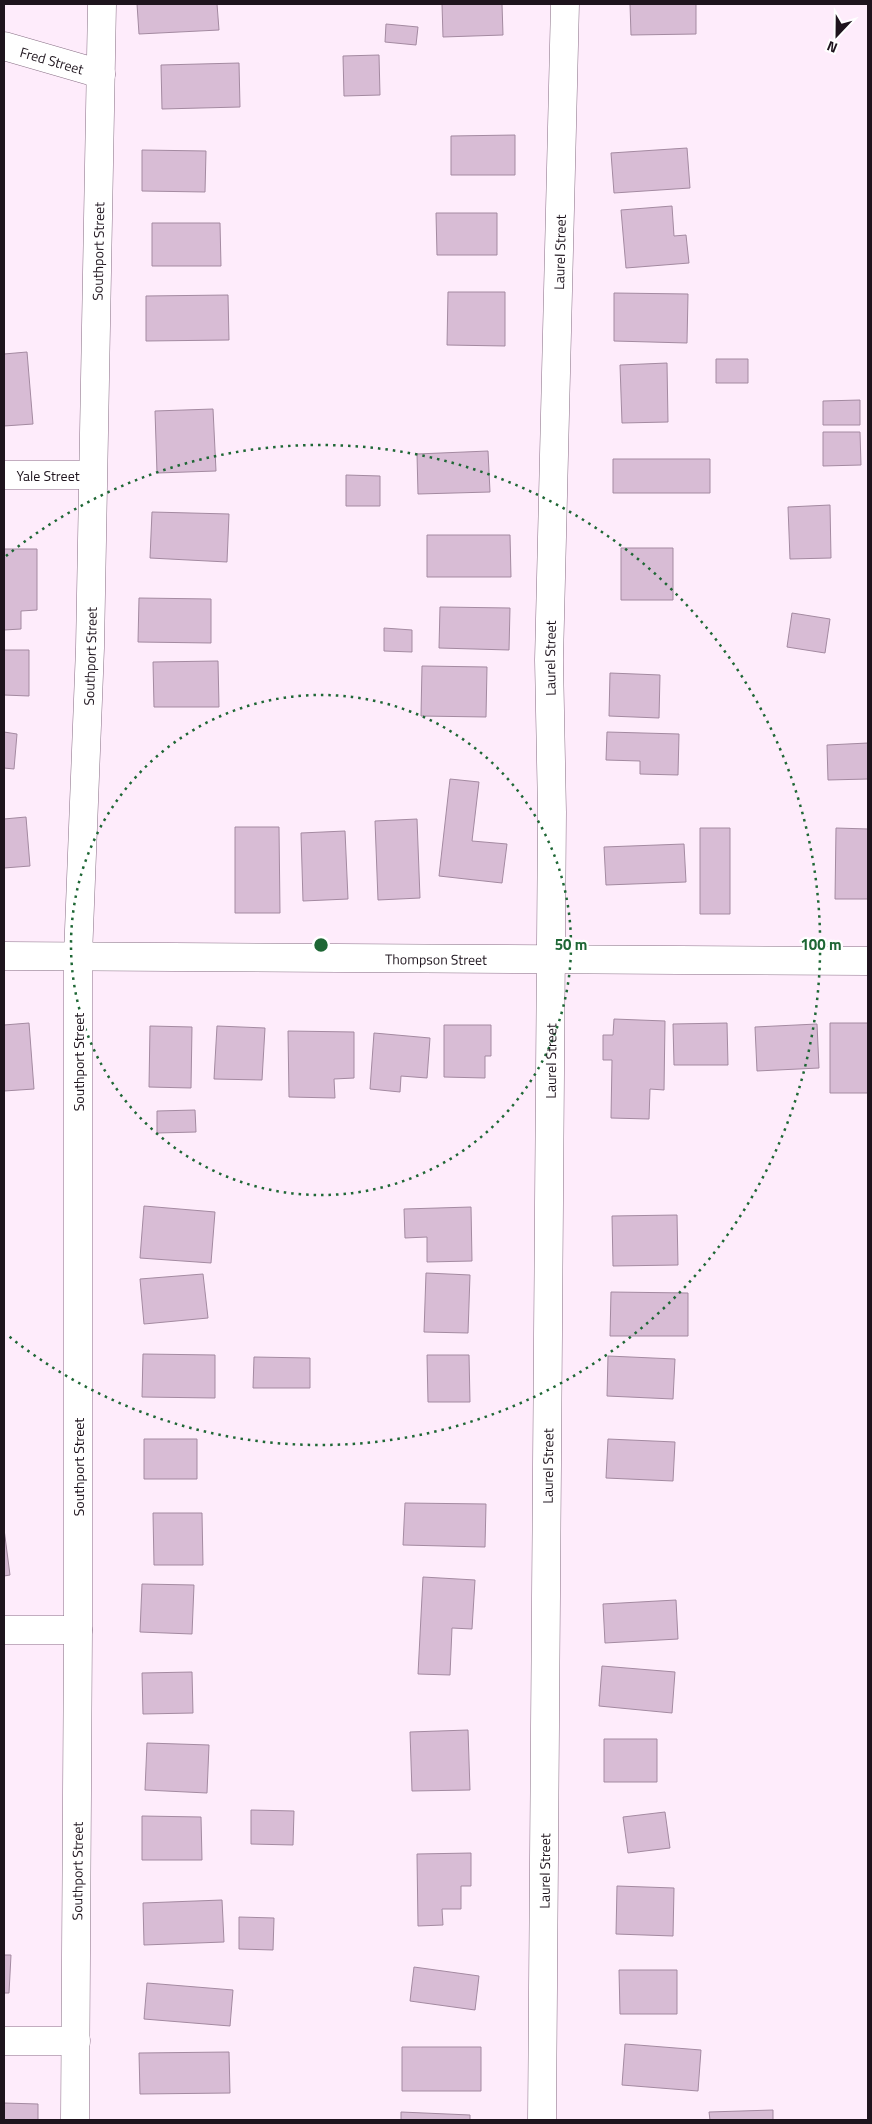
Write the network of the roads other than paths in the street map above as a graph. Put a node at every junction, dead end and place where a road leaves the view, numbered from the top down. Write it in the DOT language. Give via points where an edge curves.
graph roads {
  1 [pos="102,4"];
  2 [pos="565,4"];
  3 [pos="4,46"];
  4 [pos="101,74"];
  5 [pos="92,475"];
  6 [pos="4,476"];
  7 [pos="4,956"];
  8 [pos="78,956"];
  9 [pos="549,961"];
  10 [pos="868,961"];
  11 [pos="4,1630"];
  12 [pos="78,1630"];
  13 [pos="4,2041"];
  14 [pos="76,2041"];
  15 [pos="75,2120"];
  16 [pos="542,2120"];
  1 -- 4 [label="street, Southport Street"];
  2 -- 9 [label="street, Laurel Street" via="549,660 552,812"];
  3 -- 4 [label="street, Fred Street"];
  4 -- 5 [label="street, Southport Street"];
  5 -- 6 [label="street, Yale Street"];
  5 -- 8 [label="street, Southport Street" via="90,648"];
  7 -- 8 [label="street, Thompson Street"];
  8 -- 9 [label="street, Thompson Street"];
  8 -- 12 [label="street, Southport Street"];
  9 -- 10 [label="street, Thompson Street"];
  9 -- 16 [label="street, Laurel Street"];
  11 -- 12 [label="street"];
  12 -- 14 [label="street, Southport Street"];
  13 -- 14 [label="street"];
  14 -- 15 [label="street, Southport Street"];
}
